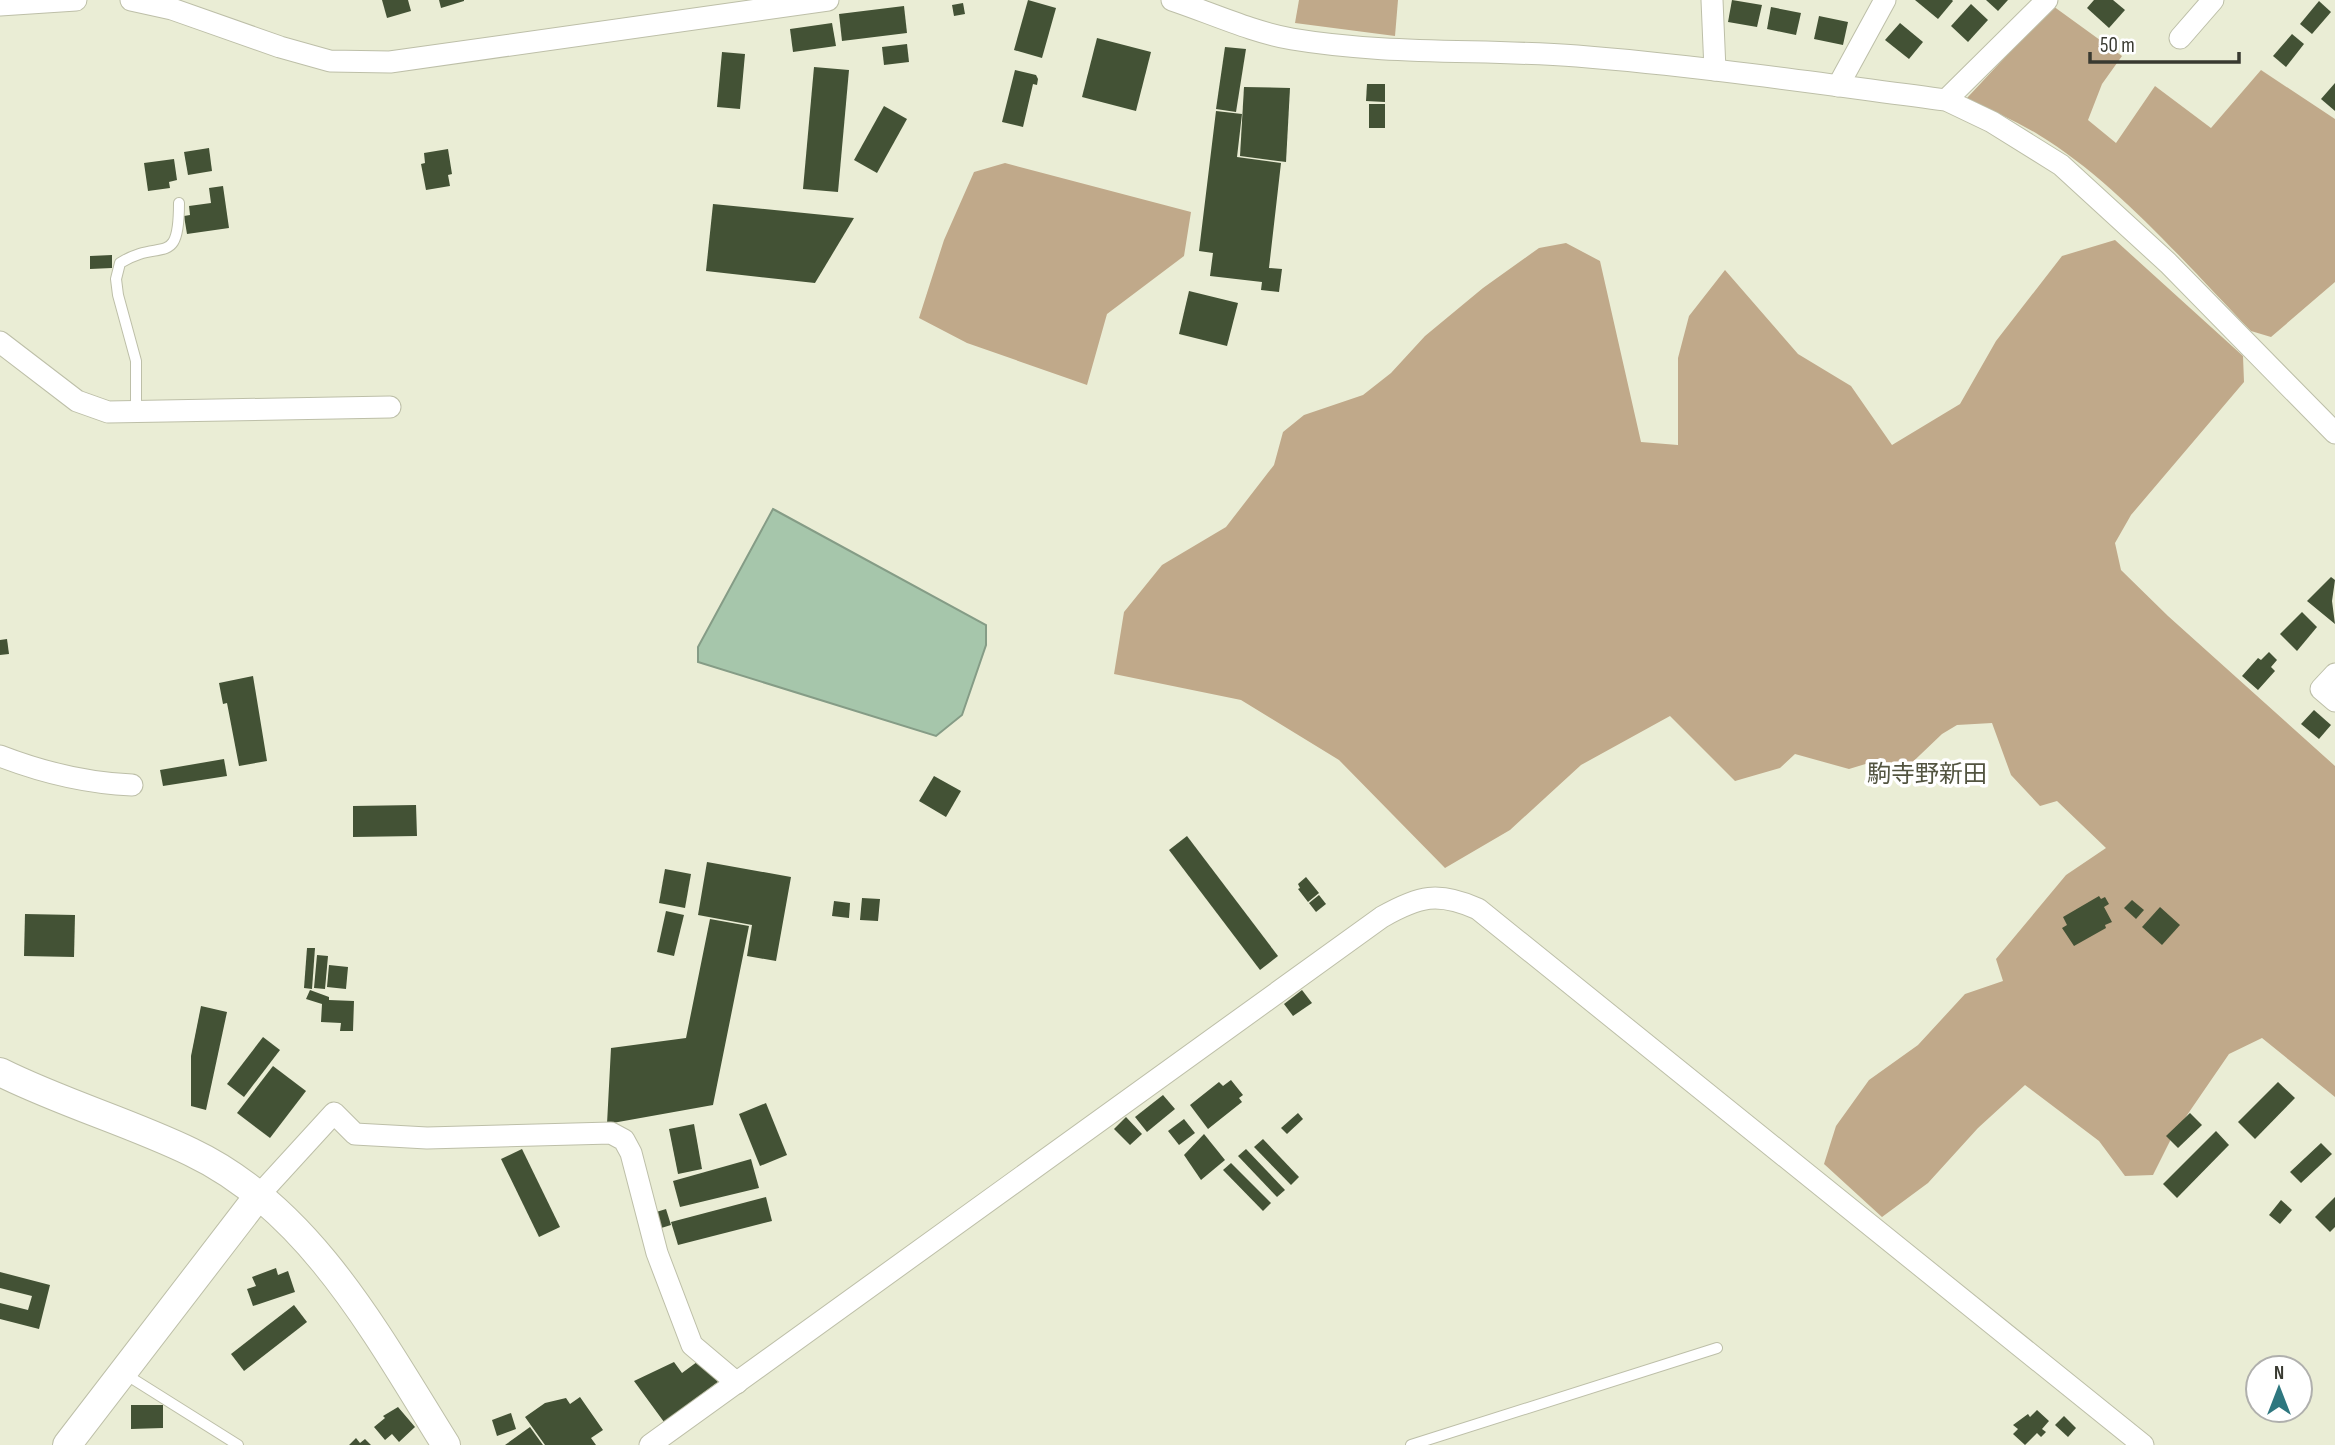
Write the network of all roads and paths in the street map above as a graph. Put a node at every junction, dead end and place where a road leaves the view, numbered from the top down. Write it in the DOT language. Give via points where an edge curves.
graph roads {
  1 [pos="76,0"];
  2 [pos="131,0"];
  3 [pos="828,0"];
  4 [pos="1171,0"];
  5 [pos="1712,0"];
  6 [pos="1885,0"];
  7 [pos="2047,0"];
  8 [pos="2213,0"];
  9 [pos="8,3"];
  10 [pos="2180,38"];
  11 [pos="1715,70"];
  12 [pos="1838,86"];
  13 [pos="1946,100"];
  14 [pos="179,203"];
  15 [pos="0,342"];
  16 [pos="390,407"];
  17 [pos="136,412"];
  18 [pos="2335,433"];
  19 [pos="2335,674"];
  20 [pos="2335,701"];
  21 [pos="0,756"];
  22 [pos="132,785"];
  23 [pos="0,1072"];
  24 [pos="259,1195"];
  25 [pos="1717,1348"];
  26 [pos="123,1372"];
  27 [pos="737,1383"];
  28 [pos="68,1445"];
  29 [pos="238,1445"];
  30 [pos="446,1445"];
  31 [pos="650,1445"];
  32 [pos="1411,1445"];
  33 [pos="2143,1445"];
  1 -- 9 [label="street"];
  2 -- 3 [label="street" via="330,61 390,62"];
  4 -- 11 [label="street" via="1289,39 1332,45 1379,50 1506,50"];
  5 -- 11 [label="street"];
  6 -- 12 [label="street"];
  7 -- 13 [label="street"];
  8 -- 10 [label="street"];
  11 -- 12 [label="street"];
  12 -- 13 [label="street"];
  13 -- 18 [label="street" via="2062,165 2168,263"];
  14 -- 17 [label="lane" via="176,241 168,249 120,262 116,279 136,360"];
  15 -- 17 [label="street" via="77,401 108,412"];
  16 -- 17 [label="street"];
  19 -- 20 [label="street" via="2321,689"];
  21 -- 22 [label="street" via="41,772 93,784"];
  23 -- 24 [label="street" via="193,1153"];
  24 -- 26 [label="street"];
  24 -- 27 [label="street" via="334,1113 355,1134 427,1138 611,1133 624,1140 631,1153 657,1253 692,1345"];
  24 -- 30 [label="street" via="325,1262"];
  25 -- 32 [label="lane"];
  26 -- 28 [label="street"];
  26 -- 29 [label="lane"];
  27 -- 31 [label="street"];
  27 -- 33 [label="street" via="1382,917 1422,898 1441,897 1478,909"];
}
